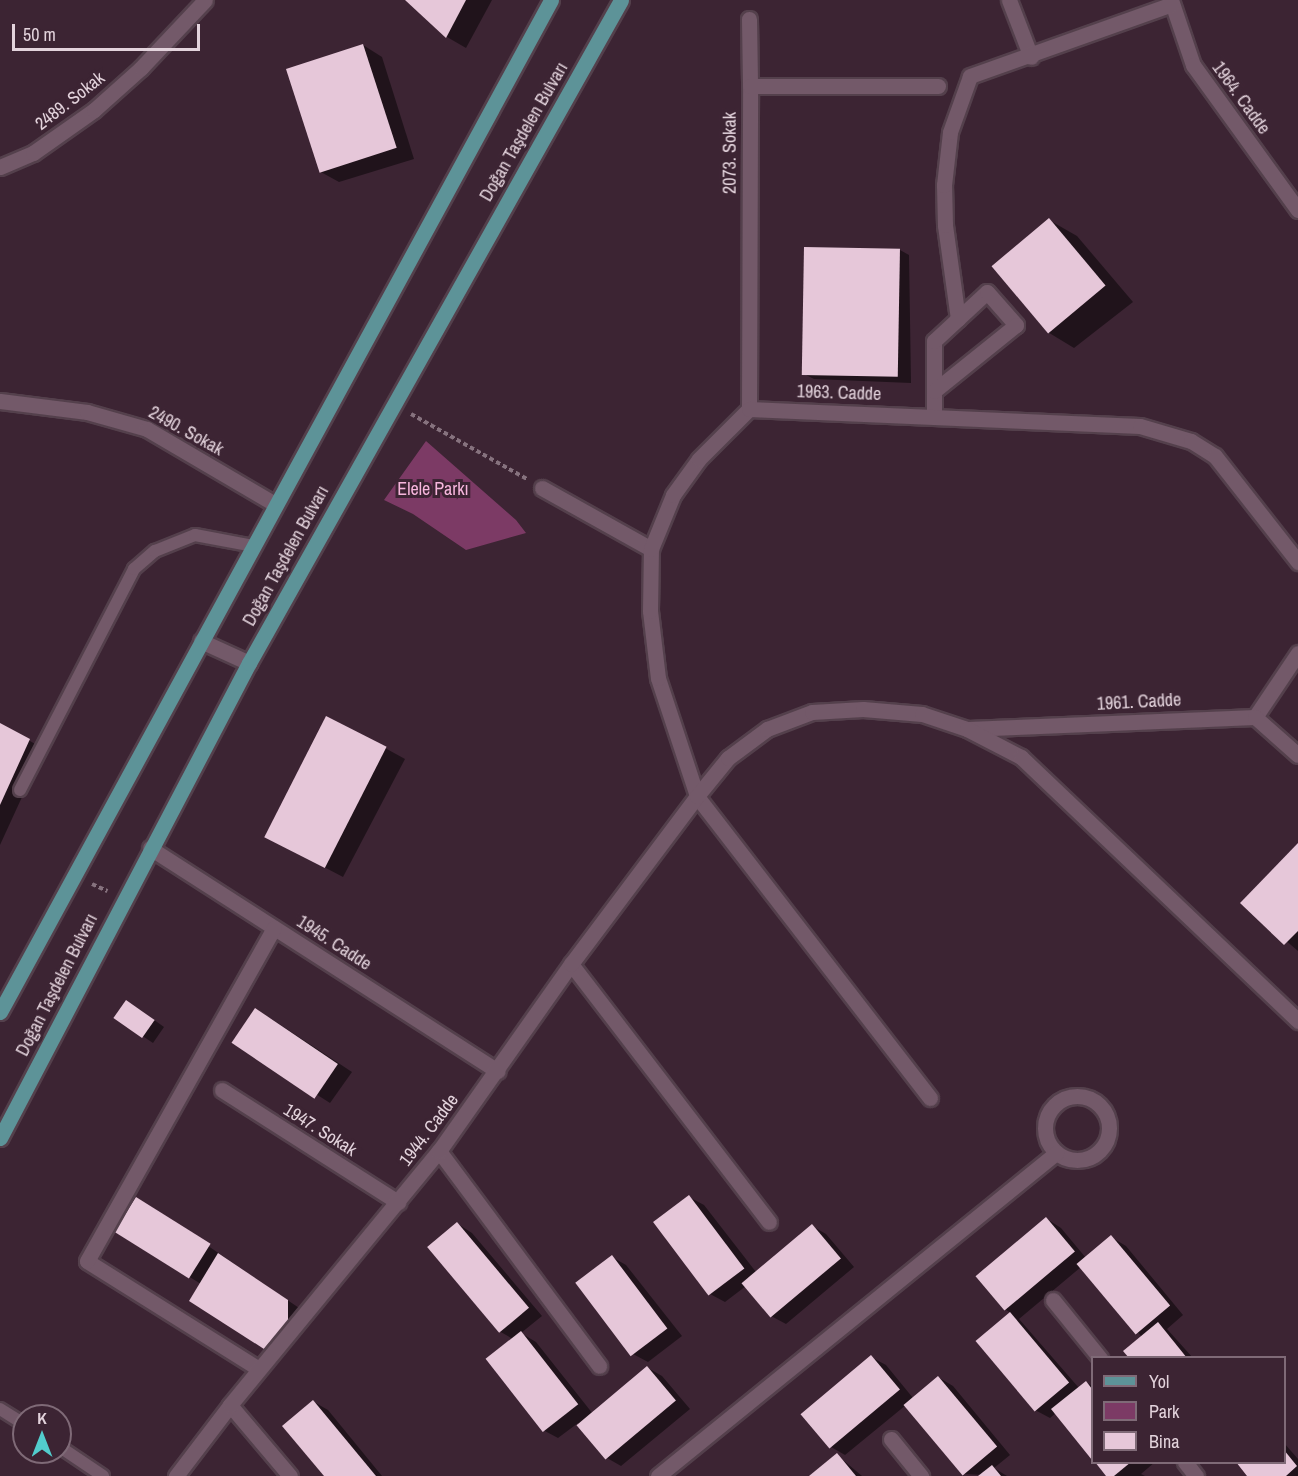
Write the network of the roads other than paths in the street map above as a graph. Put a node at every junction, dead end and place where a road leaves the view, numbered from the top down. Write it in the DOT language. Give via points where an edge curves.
graph roads {
  1 [pos="205,0"];
  2 [pos="551,0"];
  3 [pos="621,0"];
  4 [pos="1009,0"];
  5 [pos="1172,2"];
  6 [pos="749,19"];
  7 [pos="1031,57"];
  8 [pos="750,86"];
  9 [pos="938,86"];
  10 [pos="0,167"];
  11 [pos="1298,210"];
  12 [pos="958,319"];
  13 [pos="934,391"];
  14 [pos="0,401"];
  15 [pos="749,409"];
  16 [pos="934,415"];
  17 [pos="542,488"];
  18 [pos="275,504"];
  19 [pos="253,546"];
  20 [pos="651,549"];
  21 [pos="1298,562"];
  22 [pos="201,640"];
  23 [pos="1298,653"];
  24 [pos="249,663"];
  25 [pos="1255,717"];
  26 [pos="967,729"];
  27 [pos="1298,755"];
  28 [pos="20,790"];
  29 [pos="697,796"];
  30 [pos="150,848"];
  31 [pos="274,928"];
  32 [pos="571,964"];
  33 [pos="4,997"];
  34 [pos="0,1012"];
  35 [pos="1298,1021"];
  36 [pos="498,1071"];
  37 [pos="222,1090"];
  38 [pos="930,1098"];
  39 [pos="0,1138"];
  40 [pos="439,1151"];
  41 [pos="1056,1153"];
  42 [pos="398,1202"];
  43 [pos="769,1222"];
  44 [pos="1053,1300"];
  45 [pos="1098,1356"];
  46 [pos="600,1366"];
  47 [pos="259,1369"];
  48 [pos="230,1405"];
  49 [pos="891,1439"];
  50 [pos="72,1456"];
  51 [pos="1187,1464"];
  52 [pos="103,1476"];
  53 [pos="176,1476"];
  54 [pos="290,1476"];
  55 [pos="658,1476"];
  56 [pos="921,1476"];
  57 [pos="1196,1476"];
  1 -- 10 [label="street, 2489. Sokak" via="141,68 94,110 33,153"];
  2 -- 18 [label="main road, Doğan Taşdelen Bulvarı"];
  3 -- 24 [label="main road, Doğan Taşdelen Bulvarı"];
  4 -- 7 [label="street"];
  5 -- 7 [label="street"];
  5 -- 11 [label="street, 1964. Cadde" via="1193,65"];
  6 -- 8 [label="street, 2073. Sokak"];
  7 -- 12 [label="street" via="970,76 950,132 944,185 945,225"];
  8 -- 9 [label="street"];
  8 -- 15 [label="street, 2073. Sokak"];
  12 -- 13 [label="street" via="934,341"];
  12 -- 13 [label="street" via="987,292 1016,325"];
  13 -- 16 [label="street"];
  14 -- 18 [label="street, 2490. Sokak" via="87,412 147,429"];
  15 -- 16 [label="street, 1963. Cadde"];
  15 -- 20 [label="street" via="699,459 673,495"];
  16 -- 21 [label="street, 1963. Cadde" via="1140,426 1191,441 1215,456 1237,479"];
  17 -- 20 [label="street"];
  18 -- 19 [label="main road, Doğan Taşdelen Bulvarı"];
  19 -- 22 [label="main road, Doğan Taşdelen Bulvarı"];
  19 -- 28 [label="lane" via="195,535 154,551 134,569"];
  20 -- 29 [label="street" via="650,611 658,678"];
  22 -- 24 [label="street"];
  22 -- 33 [label="main road, Doğan Taşdelen Bulvarı"];
  23 -- 25 [label="street"];
  24 -- 30 [label="main road, Doğan Taşdelen Bulvarı"];
  25 -- 26 [label="street, 1961. Cadde"];
  25 -- 27 [label="street"];
  26 -- 29 [label="street, 1944. Cadde" via="922,714 863,709 812,712 767,729 728,758"];
  26 -- 35 [label="street" via="1021,758"];
  29 -- 32 [label="street, 1944. Cadde"];
  29 -- 38 [label="street"];
  30 -- 31 [label="street, 1945. Cadde"];
  30 -- 39 [label="main road, Doğan Taşdelen Bulvarı"];
  31 -- 36 [label="street, 1945. Cadde"];
  31 -- 47 [label="street" via="87,1261"];
  32 -- 36 [label="street, 1944. Cadde"];
  32 -- 43 [label="street"];
  33 -- 34 [label="main road, Doğan Taşdelen Bulvarı"];
  36 -- 40 [label="street, 1944. Cadde"];
  37 -- 42 [label="street, 1947. Sokak"];
  40 -- 42 [label="street, 1944. Cadde"];
  40 -- 46 [label="street"];
  41 -- 41 [label="street" via="1076,1161 1096,1155 1104,1147 1110,1126 1102,1107 1094,1100 1073,1096 1054,1105 1048,1114 1045,1135"];
  41 -- 55 [label="street"];
  42 -- 47 [label="street, 1944. Cadde"];
  44 -- 45 [label="street"];
  47 -- 48 [label="street, 1944. Cadde"];
  48 -- 53 [label="street, 1944. Cadde"];
  48 -- 54 [label="street"];
  49 -- 56 [label="street"];
  50 -- 52 [label="lane"];
  51 -- 57 [label="street"];
}
